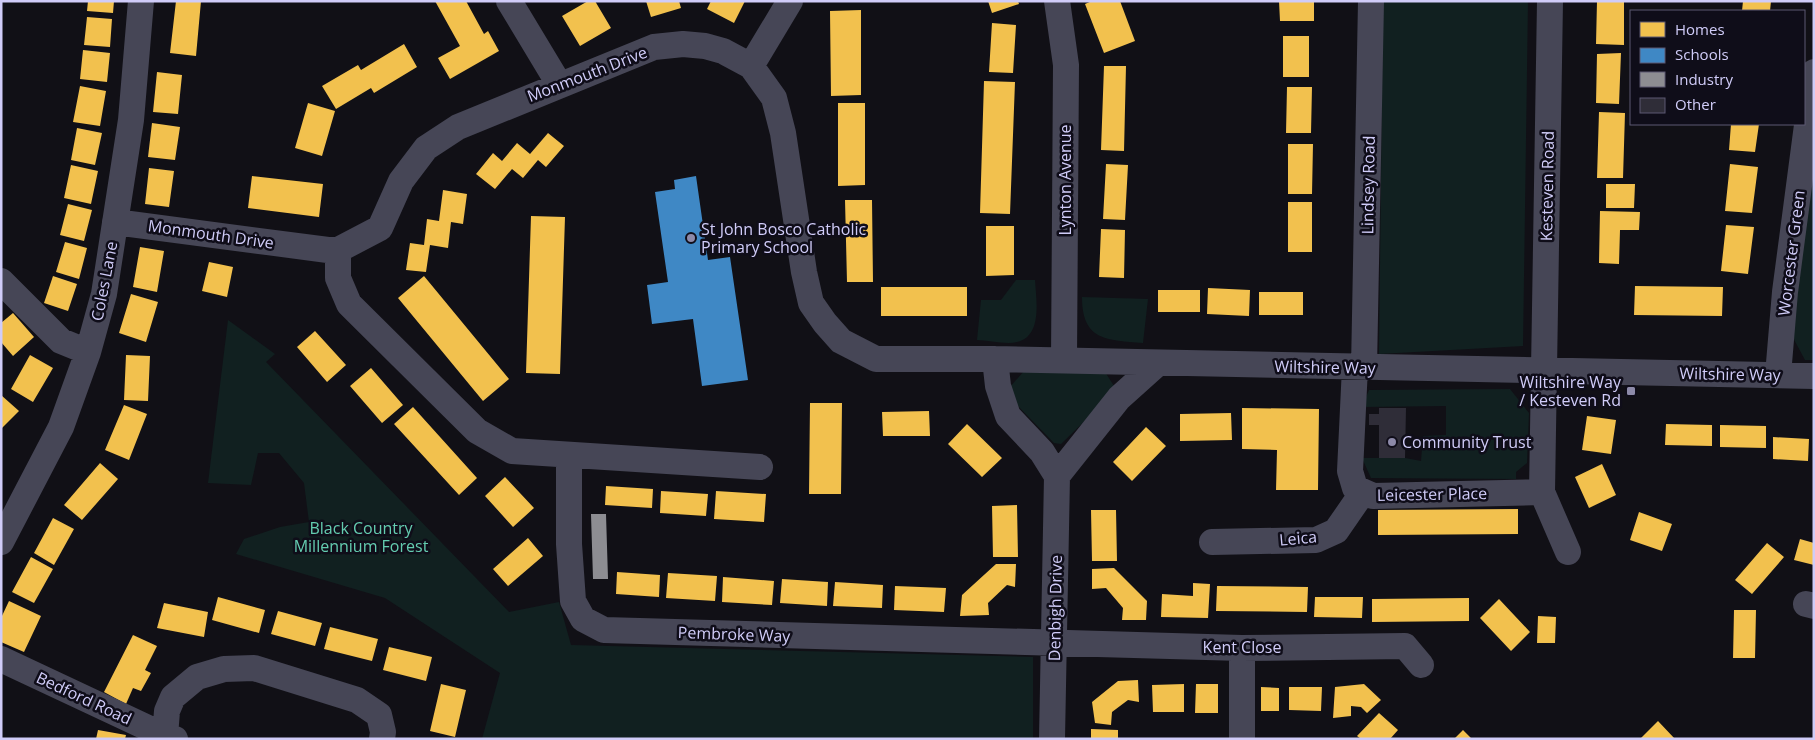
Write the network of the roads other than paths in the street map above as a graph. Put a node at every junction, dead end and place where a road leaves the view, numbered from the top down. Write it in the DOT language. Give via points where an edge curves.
graph roads {
  1 [pos="141,1"];
  2 [pos="509,1"];
  3 [pos="790,1"];
  4 [pos="1057,1"];
  5 [pos="1371,1"];
  6 [pos="1550,1"];
  7 [pos="751,66"];
  8 [pos="1814,72"];
  9 [pos="559,84"];
  10 [pos="115,222"];
  11 [pos="338,250"];
  12 [pos="1,281"];
  13 [pos="841,341"];
  14 [pos="88,352"];
  15 [pos="995,359"];
  16 [pos="1064,360"];
  17 [pos="1158,363"];
  18 [pos="1360,368"];
  19 [pos="1546,370"];
  20 [pos="1778,375"];
  21 [pos="1814,376"];
  22 [pos="569,456"];
  23 [pos="760,467"];
  24 [pos="1058,476"];
  25 [pos="1363,492"];
  26 [pos="1542,492"];
  27 [pos="1,542"];
  28 [pos="1212,542"];
  29 [pos="1568,552"];
  30 [pos="1054,644"];
  31 [pos="1242,648"];
  32 [pos="1,659"];
  33 [pos="1421,665"];
  34 [pos="168,738"];
  35 [pos="382,739"];
  36 [pos="1052,739"];
  37 [pos="1242,739"];
  1 -- 10 [label="street, Coles Lane" via="131,120"];
  2 -- 9 [label="street"];
  3 -- 7 [label="street"];
  4 -- 16 [label="street, Lynton Avenue" via="1066,65"];
  5 -- 18 [label="street, Lindsey Road"];
  6 -- 19 [label="street, Kesteven Road"];
  7 -- 9 [label="street, Monmouth Drive" via="723,51 683,44 654,47"];
  7 -- 13 [label="street, Monmouth Drive" via="776,104 811,303"];
  8 -- 20 [label="street, Worcester Green" via="1785,292"];
  9 -- 11 [label="street, Monmouth Drive" via="458,127 426,148 400,181 380,228"];
  10 -- 11 [label="street, Monmouth Drive"];
  10 -- 14 [label="street, Coles Lane" via="104,294"];
  11 -- 22 [label="street" via="338,278 350,304 477,431 512,451"];
  12 -- 14 [label="street" via="62,342"];
  13 -- 15 [label="street, Wiltshire Way" via="876,359"];
  14 -- 27 [label="street, Coles Lane" via="61,427"];
  15 -- 16 [label="street, Wiltshire Way"];
  15 -- 24 [label="street" via="998,386 1008,416 1042,452"];
  16 -- 17 [label="street, Wiltshire Way"];
  17 -- 18 [label="street, Wiltshire Way"];
  17 -- 24 [label="street" via="1119,398"];
  18 -- 19 [label="street, Wiltshire Way"];
  18 -- 25 [label="street, Leicester Place" via="1350,471 1355,488"];
  19 -- 20 [label="street, Wiltshire Way"];
  19 -- 26 [label="street"];
  20 -- 21 [label="street, Wiltshire Way"];
  22 -- 23 [label="street"];
  22 -- 30 [label="street, Pembroke Way" via="573,602 583,620 604,630"];
  24 -- 30 [label="street, Denbigh Drive"];
  25 -- 26 [label="street, Leicester Place" via="1373,496"];
  25 -- 28 [label="street, Leica" via="1336,531 1316,540"];
  26 -- 29 [label="street"];
  30 -- 31 [label="street, Kent Close"];
  30 -- 36 [label="street, Denbigh Drive"];
  31 -- 33 [label="street, Kent Close" via="1405,646"];
  31 -- 37 [label="street"];
  32 -- 34 [label="street, Bedford Road"];
  34 -- 35 [label="street" via="167,711 173,697 197,677 224,669 254,668 357,700 379,715"];
}
